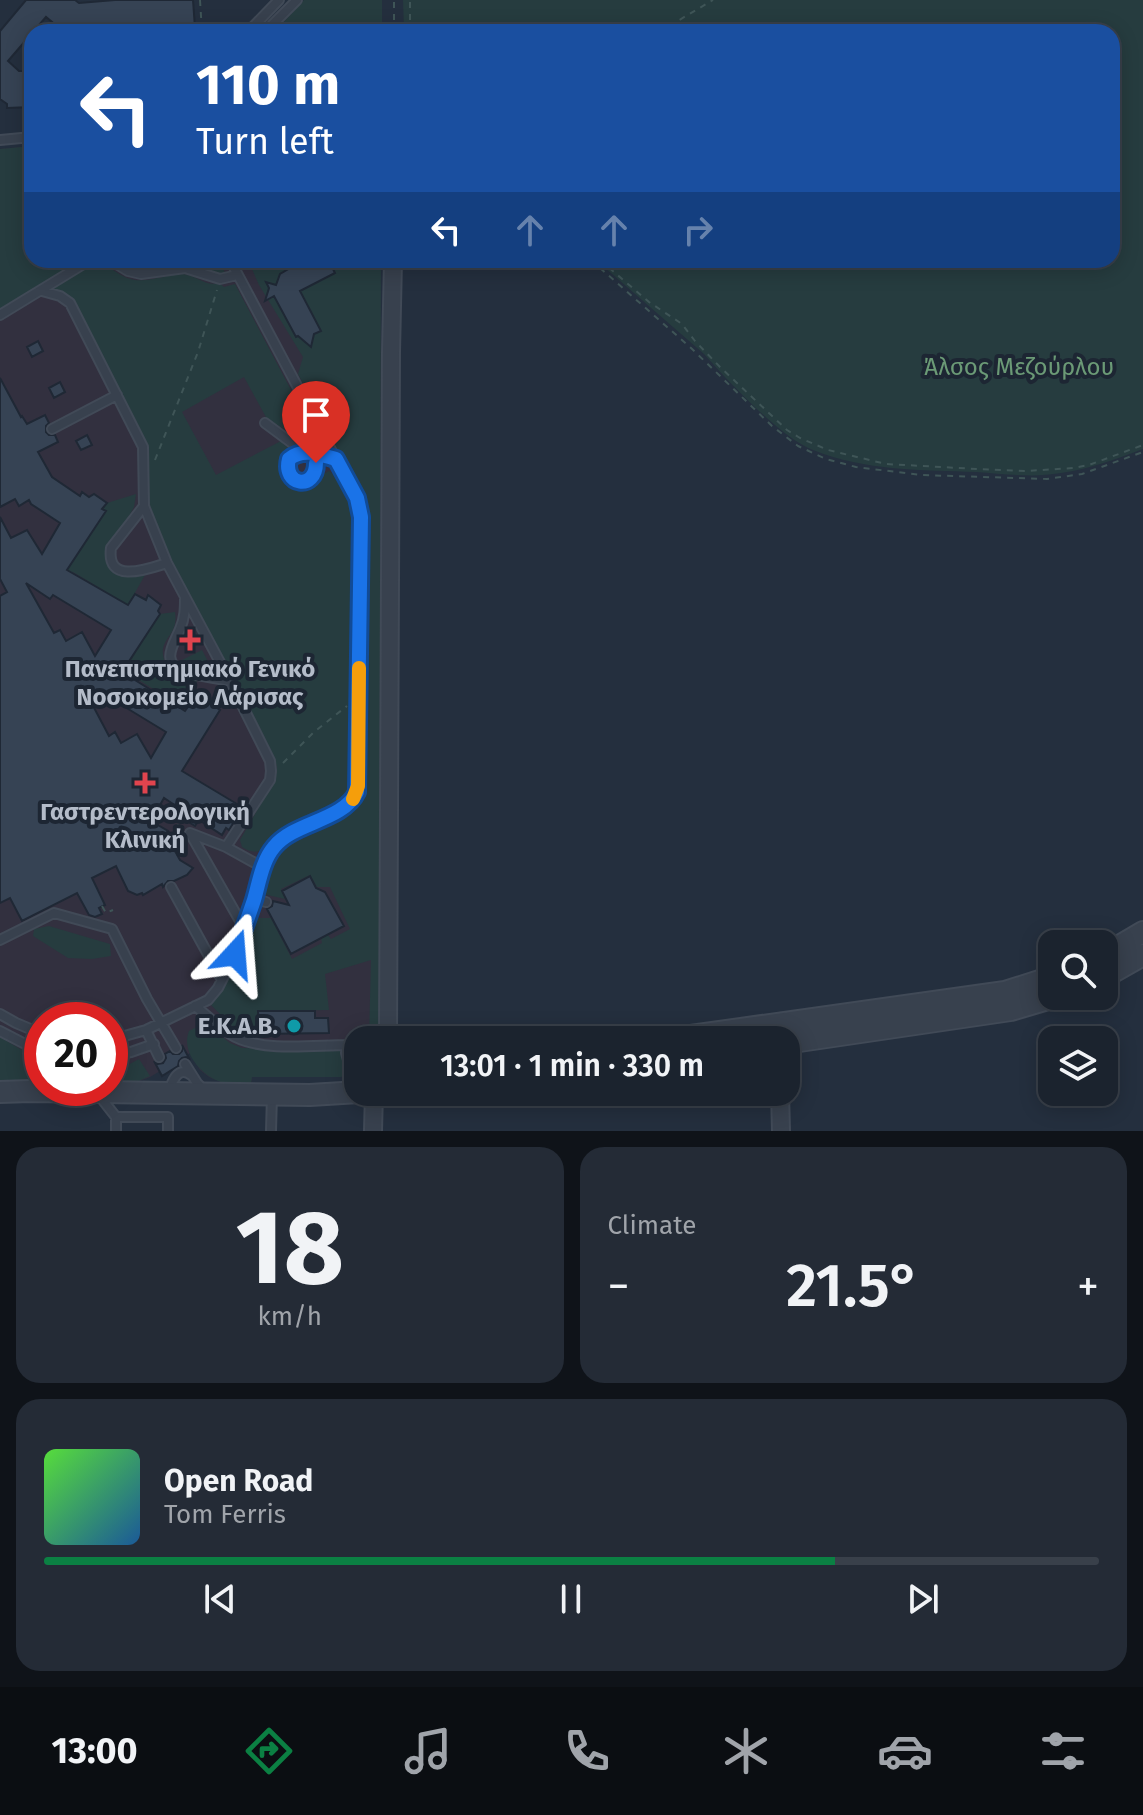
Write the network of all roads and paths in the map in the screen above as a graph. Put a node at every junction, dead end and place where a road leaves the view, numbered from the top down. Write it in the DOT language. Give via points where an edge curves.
graph roads {
  1 [pos="200,0"];
  2 [pos="279,0"];
  3 [pos="297,0"];
  4 [pos="394,0"];
  5 [pos="410,0"];
  6 [pos="713,0"];
  7 [pos="202,24"];
  8 [pos="256,24"];
  9 [pos="273,24"];
  10 [pos="394,24"];
  11 [pos="410,24"];
  12 [pos="672,24"];
  13 [pos="24,138"];
  14 [pos="0,140"];
  15 [pos="78,268"];
  16 [pos="123,268"];
  17 [pos="185,268"];
  18 [pos="185,268"];
  19 [pos="234,268"];
  20 [pos="393,268"];
  21 [pos="600,268"];
  22 [pos="609,268"];
  23 [pos="237,275"];
  24 [pos="220,279"];
  25 [pos="42,291"];
  26 [pos="0,315"];
  27 [pos="117,395"];
  28 [pos="265,423"];
  29 [pos="52,429"];
  30 [pos="1143,445"];
  31 [pos="1143,452"];
  32 [pos="155,459"];
  33 [pos="336,459"];
  34 [pos="144,506"];
  35 [pos="167,563"];
  36 [pos="185,596"];
  37 [pos="230,681"];
  38 [pos="359,695"];
  39 [pos="271,775"];
  40 [pos="157,811"];
  41 [pos="190,833"];
  42 [pos="226,847"];
  43 [pos="264,868"];
  44 [pos="171,887"];
  45 [pos="254,899"];
  46 [pos="266,902"];
  47 [pos="102,906"];
  48 [pos="113,910"];
  49 [pos="244,928"];
  50 [pos="1143,932"];
  51 [pos="0,940"];
  52 [pos="1118,947"];
  53 [pos="1143,955"];
  54 [pos="1118,969"];
  55 [pos="221,978"];
  56 [pos="1038,981"];
  57 [pos="1038,1002"];
  58 [pos="195,1006"];
  59 [pos="0,1014"];
  60 [pos="161,1023"];
  61 [pos="24,1026"];
  62 [pos="388,1026"];
  63 [pos="762,1026"];
  64 [pos="146,1030"];
  65 [pos="0,1031"];
  66 [pos="128,1035"];
  67 [pos="800,1041"];
  68 [pos="24,1043"];
  69 [pos="154,1044"];
  70 [pos="344,1045"];
  71 [pos="176,1048"];
  72 [pos="128,1053"];
  73 [pos="159,1057"];
  74 [pos="185,1064"];
  75 [pos="192,1075"];
  76 [pos="172,1083"];
  77 [pos="128,1089"];
  78 [pos="24,1091"];
  79 [pos="0,1092"];
  80 [pos="212,1093"];
  81 [pos="344,1093"];
  82 [pos="272,1094"];
  83 [pos="107,1106"];
  84 [pos="375,1106"];
  85 [pos="780,1106"];
  86 [pos="116,1117"];
  87 [pos="116,1131"];
  88 [pos="168,1131"];
  89 [pos="271,1131"];
  90 [pos="373,1131"];
  91 [pos="781,1131"];
  1 -- 7 [label="path"];
  2 -- 8 [label="lane"];
  3 -- 9 [label="lane"];
  4 -- 10 [label="path"];
  5 -- 11 [label="path"];
  6 -- 12 [label="path"];
  13 -- 14 [label="lane"];
  15 -- 25 [label="lane"];
  16 -- 18 [label="lane" via="141,274"];
  17 -- 24 [label="lane"];
  19 -- 23 [label="lane"];
  20 -- 62 [label="street"];
  21 -- 31 [label="path" via="772,426 826,459 921,475 1047,479 1082,474"];
  22 -- 30 [label="path" via="682,324 787,430 828,450 886,464 1027,471 1089,465"];
  23 -- 24 [label="lane"];
  23 -- 33 [label="lane"];
  24 -- 32 [label="path" via="198,352"];
  25 -- 26 [label="lane"];
  25 -- 27 [label="lane" via="70,303"];
  27 -- 29 [label="lane"];
  27 -- 34 [label="lane" via="143,447"];
  28 -- 33 [label="lane" via="304,452"];
  33 -- 38 [label="lane" via="361,517"];
  34 -- 35 [label="lane"];
  34 -- 35 [label="lane" via="110,556 122,572"];
  35 -- 36 [label="lane"];
  36 -- 37 [label="lane"];
  36 -- 37 [label="lane" via="186,612 171,645 172,662 185,672"];
  37 -- 39 [label="lane" via="270,761"];
  38 -- 39 [label="path"];
  38 -- 43 [label="lane" via="354,798 276,844"];
  39 -- 42 [label="lane"];
  40 -- 41 [label="path"];
  41 -- 42 [label="lane"];
  41 -- 49 [label="lane"];
  42 -- 43 [label="lane"];
  43 -- 45 [label="lane"];
  44 -- 55 [label="lane"];
  45 -- 46 [label="lane"];
  45 -- 49 [label="lane"];
  47 -- 48 [label="path" via="106,913"];
  49 -- 55 [label="lane"];
  50 -- 52 [label="street"];
  51 -- 60 [label="lane" via="54,913 112,929"];
  53 -- 54 [label="street"];
  55 -- 58 [label="lane" via="208,1000"];
  56 -- 63 [label="street" via="1005,992"];
  57 -- 67 [label="street"];
  58 -- 60 [label="lane"];
  58 -- 70 [label="lane" via="233,1036 251,1043"];
  59 -- 61 [label="lane"];
  60 -- 64 [label="lane"];
  60 -- 71 [label="lane"];
  64 -- 66 [label="lane"];
  64 -- 69 [label="lane"];
  65 -- 68 [label="lane"];
  69 -- 72 [label="lane"];
  69 -- 73 [label="lane"];
  74 -- 75 [label="lane"];
  75 -- 76 [label="lane" via="180,1072"];
  75 -- 80 [label="lane"];
  76 -- 77 [label="street"];
  76 -- 80 [label="street"];
  78 -- 79 [label="street"];
  80 -- 82 [label="street"];
  81 -- 82 [label="street"];
  82 -- 89 [label="lane"];
  83 -- 86 [label="lane"];
  84 -- 90 [label="street"];
  85 -- 91 [label="street"];
  86 -- 87 [label="lane"];
  86 -- 88 [label="lane" via="168,1117"];
}
